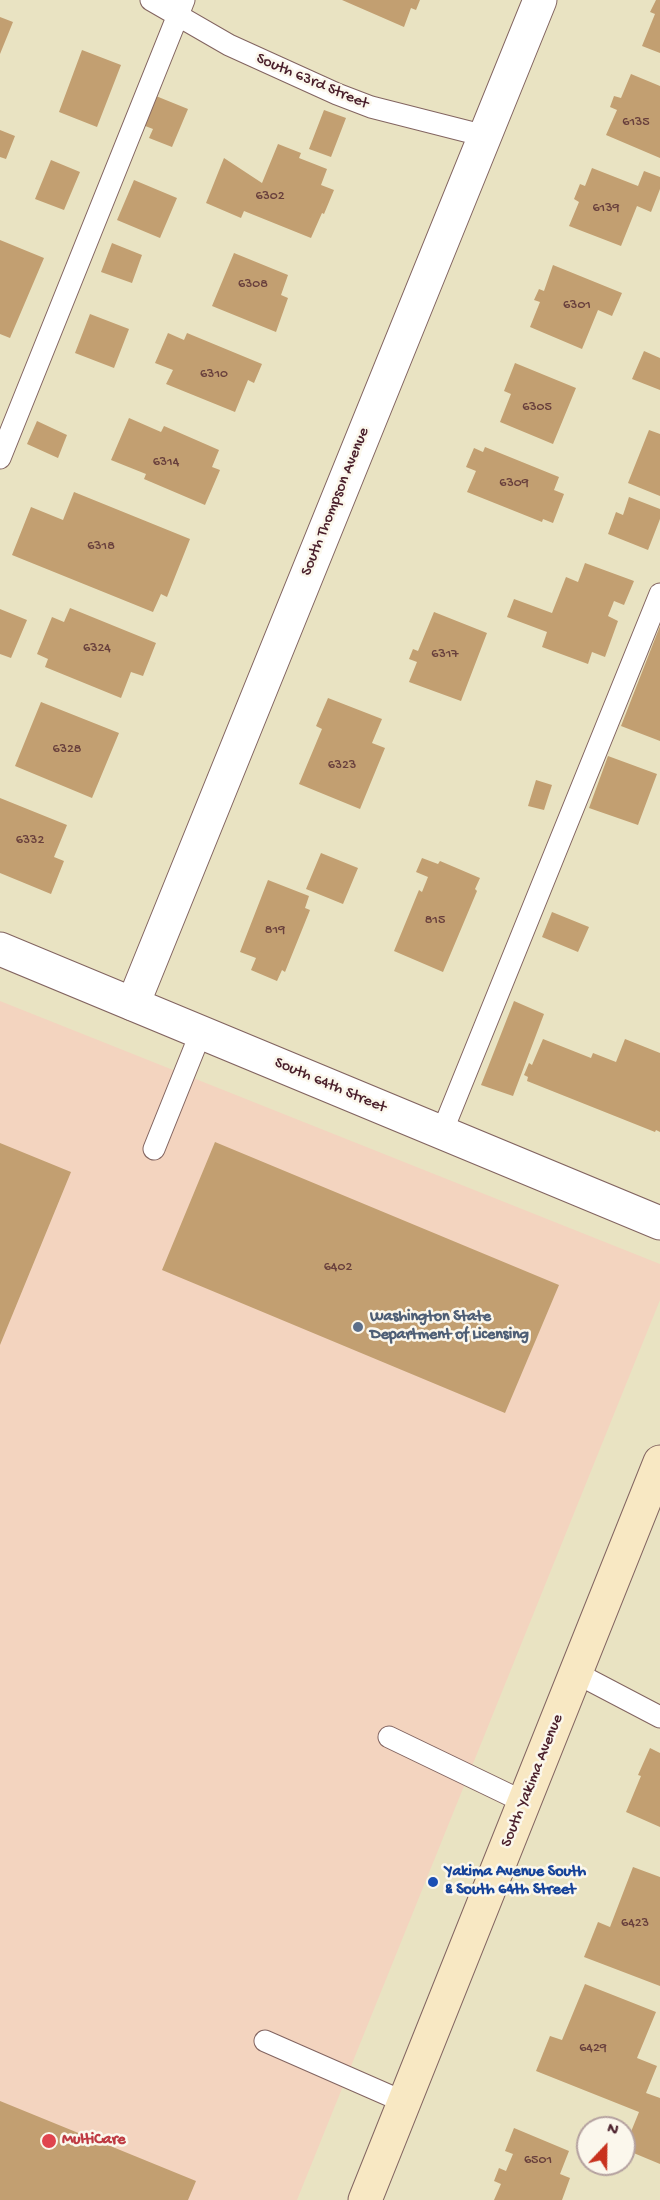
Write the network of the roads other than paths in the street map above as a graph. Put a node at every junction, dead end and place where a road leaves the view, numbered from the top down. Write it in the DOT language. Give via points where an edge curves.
graph roads {
  1 [pos="151,0"];
  2 [pos="540,0"];
  3 [pos="181,8"];
  4 [pos="484,136"];
  5 [pos="0,458"];
  6 [pos="660,594"];
  7 [pos="0,949"];
  8 [pos="133,1004"];
  9 [pos="201,1032"];
  10 [pos="442,1132"];
  11 [pos="154,1149"];
  12 [pos="660,1223"];
  13 [pos="660,1462"];
  14 [pos="576,1673"];
  15 [pos="660,1717"];
  16 [pos="389,1737"];
  17 [pos="524,1802"];
  18 [pos="265,2041"];
  19 [pos="404,2102"];
  20 [pos="365,2200"];
  1 -- 3 [label="lane, South 63rd Street"];
  2 -- 4 [label="street, South Thompson Avenue"];
  3 -- 4 [label="lane, South 63rd Street" via="229,45 337,94 371,107"];
  3 -- 5 [label="lane"];
  4 -- 8 [label="street, South Thompson Avenue"];
  6 -- 10 [label="lane"];
  7 -- 8 [label="street, South 64th Street"];
  8 -- 9 [label="street, South 64th Street"];
  9 -- 10 [label="street, South 64th Street"];
  9 -- 11 [label="lane"];
  10 -- 12 [label="street, South 64th Street"];
  13 -- 14 [label="main road, South Yakima Avenue"];
  14 -- 15 [label="lane"];
  14 -- 17 [label="main road, South Yakima Avenue"];
  16 -- 17 [label="lane"];
  17 -- 19 [label="main road, South Yakima Avenue"];
  18 -- 19 [label="lane"];
  19 -- 20 [label="main road, South Yakima Avenue"];
}
